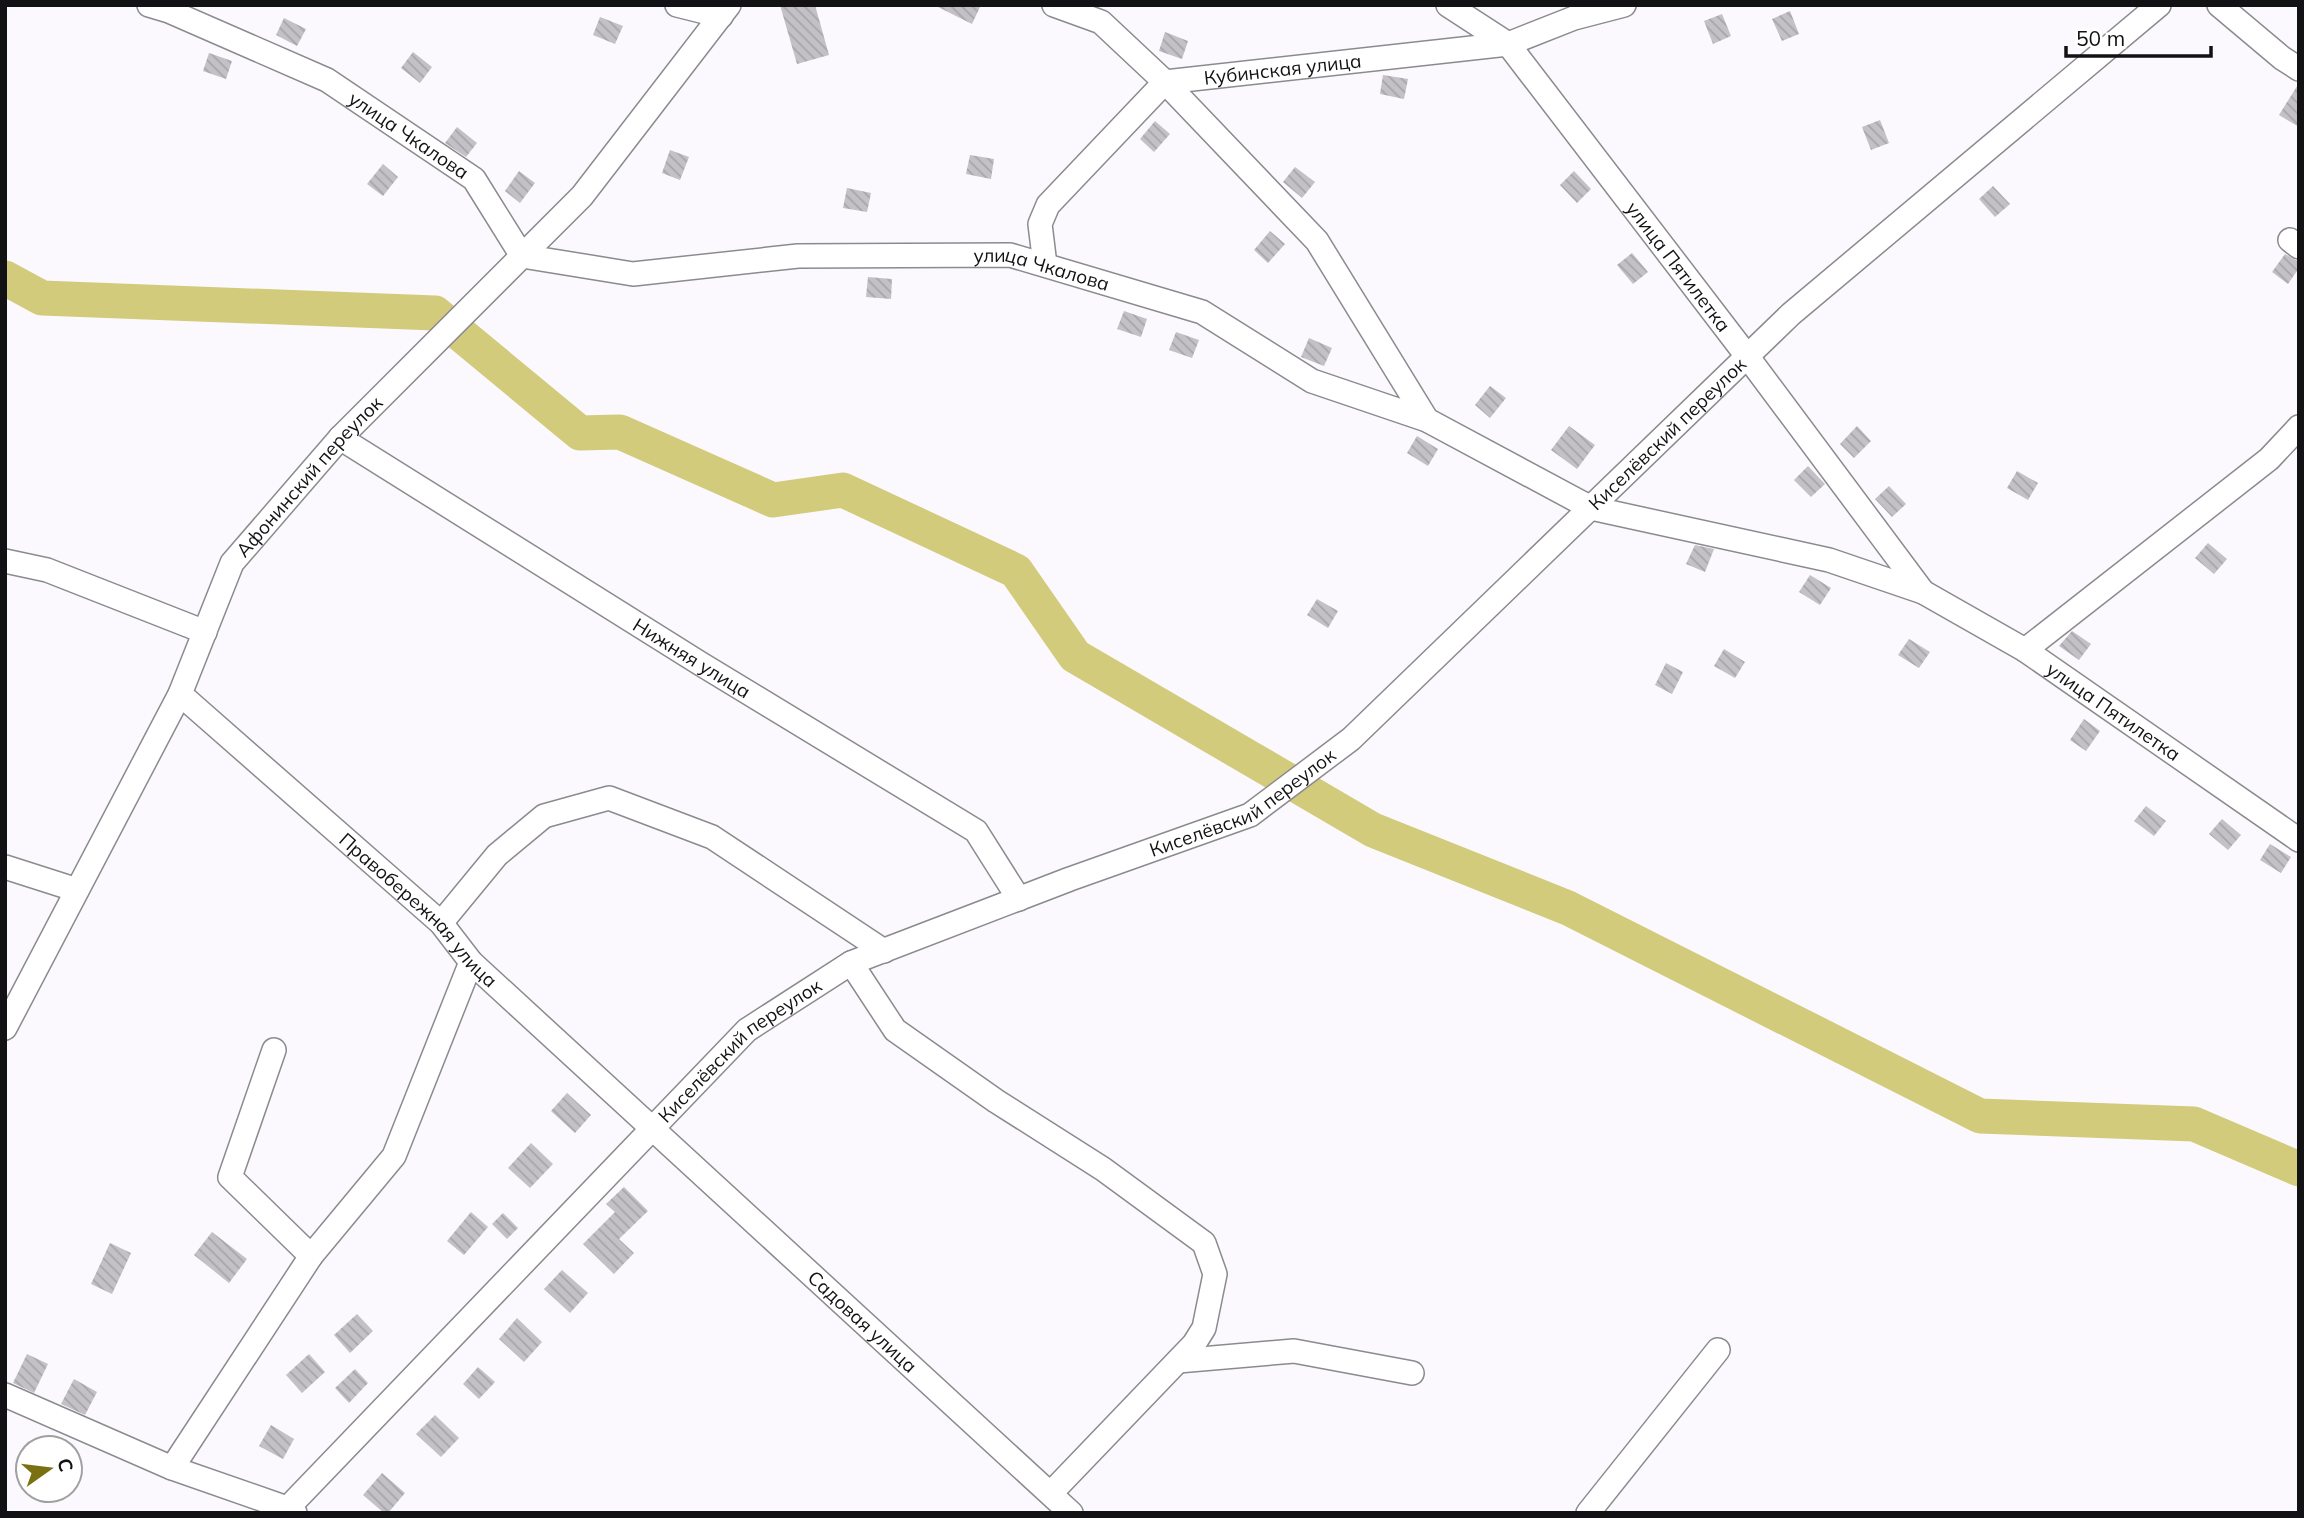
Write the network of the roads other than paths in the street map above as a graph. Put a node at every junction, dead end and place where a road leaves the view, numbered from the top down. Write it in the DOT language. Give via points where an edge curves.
graph roads {
  1 [pos="149,5"];
  2 [pos="677,5"];
  3 [pos="1054,5"];
  4 [pos="1448,5"];
  5 [pos="1624,5"];
  6 [pos="2159,5"];
  7 [pos="2219,5"];
  8 [pos="725,11"];
  9 [pos="1508,44"];
  10 [pos="2299,69"];
  11 [pos="1165,82"];
  12 [pos="522,256"];
  13 [pos="1045,265"];
  14 [pos="1747,356"];
  15 [pos="1427,420"];
  16 [pos="2299,427"];
  17 [pos="340,438"];
  18 [pos="1591,508"];
  19 [pos="5,561"];
  20 [pos="1923,592"];
  21 [pos="205,632"];
  22 [pos="2025,650"];
  23 [pos="180,694"];
  24 [pos="2299,840"];
  25 [pos="5,867"];
  26 [pos="77,890"];
  27 [pos="1019,899"];
  28 [pos="441,923"];
  29 [pos="884,951"];
  30 [pos="471,962"];
  31 [pos="851,963"];
  32 [pos="5,1028"];
  33 [pos="274,1049"];
  34 [pos="652,1129"];
  35 [pos="311,1256"];
  36 [pos="1718,1350"];
  37 [pos="1178,1361"];
  38 [pos="1412,1373"];
  39 [pos="5,1395"];
  40 [pos="172,1468"];
  41 [pos="1051,1493"];
  42 [pos="288,1511"];
  43 [pos="1071,1513"];
  44 [pos="1588,1513"];
  1 -- 12 [label="street, улица Чкалова" via="327,79 474,179"];
  2 -- 8 [label="street"];
  3 -- 11 [label="street" via="1101,22"];
  4 -- 9 [label="street, улица Пятилетка"];
  5 -- 9 [label="street, Кубинская улица" via="1574,18"];
  6 -- 14 [label="street, Киселёвский переулок"];
  7 -- 10 [label="street"];
  8 -- 12 [label="street, Афонинский переулок" via="582,196"];
  9 -- 11 [label="street, Кубинская улица"];
  9 -- 14 [label="street, улица Пятилетка"];
  11 -- 13 [label="street" via="1048,205 1040,224"];
  11 -- 15 [label="street" via="1317,242"];
  12 -- 13 [label="street, улица Чкалова" via="633,274 798,256 1010,255"];
  12 -- 17 [label="street, Афонинский переулок"];
  13 -- 15 [label="street, улица Чкалова" via="1202,312 1312,381"];
  14 -- 18 [label="street, Киселёвский переулок"];
  14 -- 20 [label="street, улица Пятилетка"];
  15 -- 18 [label="street, улица Пятилетка"];
  16 -- 22 [label="street" via="2269,459"];
  17 -- 21 [label="street, Афонинский переулок" via="232,563"];
  17 -- 27 [label="street, Нижняя улица" via="976,831"];
  18 -- 20 [label="street, улица Пятилетка" via="1829,560"];
  18 -- 27 [label="street, Киселёвский переулок" via="1351,739 1250,815"];
  19 -- 21 [label="street" via="47,570"];
  20 -- 22 [label="street, улица Пятилетка"];
  21 -- 23 [label="street, Афонинский переулок"];
  22 -- 24 [label="street, улица Пятилетка"];
  23 -- 26 [label="street, Афонинский переулок"];
  23 -- 28 [label="street, Правобережная улица"];
  25 -- 26 [label="street"];
  26 -- 32 [label="street, Афонинский переулок"];
  27 -- 29 [label="street, Киселёвский переулок"];
  28 -- 29 [label="street" via="497,855 544,816 609,798 712,837"];
  28 -- 30 [label="street, Правобережная улица"];
  29 -- 31 [label="street, Киселёвский переулок"];
  30 -- 34 [label="street, Правобережная улица"];
  30 -- 35 [label="street" via="394,1156"];
  31 -- 34 [label="street, Киселёвский переулок" via="747,1030"];
  31 -- 37 [label="street" via="895,1030 1103,1169 1204,1243 1215,1275 1204,1328"];
  33 -- 35 [label="street" via="230,1177"];
  34 -- 41 [label="street, Садовая улица"];
  34 -- 42 [label="street, Киселёвский переулок"];
  35 -- 40 [label="street"];
  36 -- 44 [label="street"];
  37 -- 38 [label="street" via="1294,1351"];
  37 -- 41 [label="street"];
  39 -- 40 [label="street"];
  40 -- 42 [label="street"];
  41 -- 43 [label="street, Садовая улица"];
}
